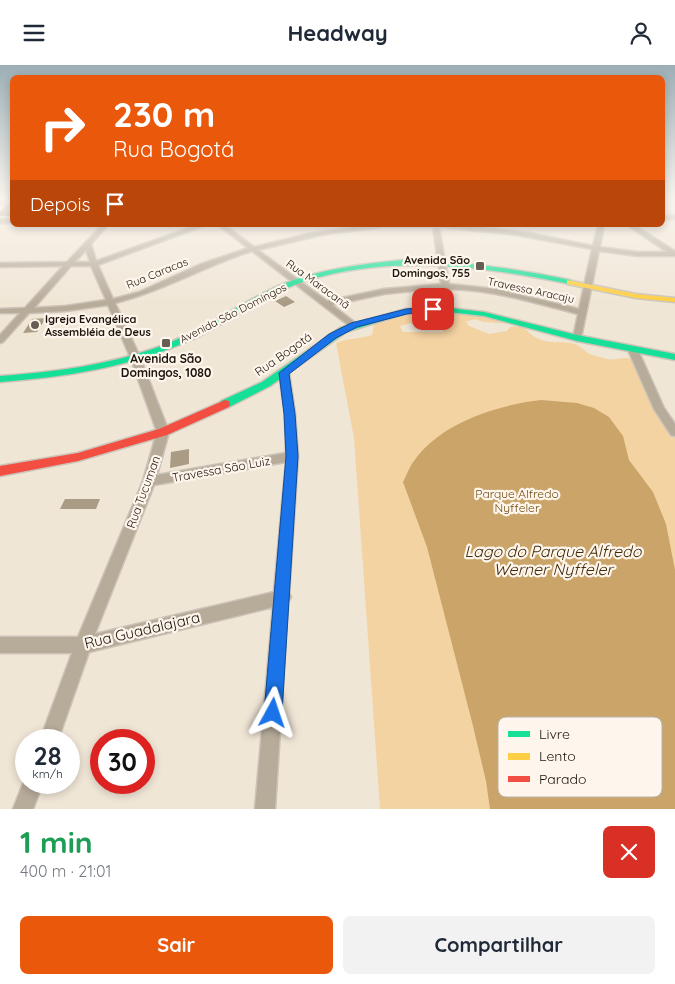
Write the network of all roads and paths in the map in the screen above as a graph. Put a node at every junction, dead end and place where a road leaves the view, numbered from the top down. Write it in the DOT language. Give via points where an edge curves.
graph roads {
  1 [pos="97,235"];
  2 [pos="174,235"];
  3 [pos="233,235"];
  4 [pos="313,235"];
  5 [pos="437,235"];
  6 [pos="526,235"];
  7 [pos="600,235"];
  8 [pos="646,235"];
  9 [pos="88,245"];
  10 [pos="251,249"];
  11 [pos="598,249"];
  12 [pos="675,253"];
  13 [pos="440,262"];
  14 [pos="94,264"];
  15 [pos="0,265"];
  16 [pos="69,265"];
  17 [pos="296,282"];
  18 [pos="446,286"];
  19 [pos="588,287"];
  20 [pos="675,300"];
  21 [pos="111,302"];
  22 [pos="326,304"];
  23 [pos="449,310"];
  24 [pos="0,311"];
  25 [pos="27,311"];
  26 [pos="583,313"];
  27 [pos="354,325"];
  28 [pos="577,338"];
  29 [pos="0,340"];
  30 [pos="633,350"];
  31 [pos="135,357"];
  32 [pos="675,357"];
  33 [pos="284,373"];
  34 [pos="0,379"];
  35 [pos="163,432"];
  36 [pos="675,432"];
  37 [pos="292,456"];
  38 [pos="0,471"];
  39 [pos="149,481"];
  40 [pos="283,597"];
  41 [pos="0,645"];
  42 [pos="83,645"];
  43 [pos="53,729"];
  44 [pos="29,794"];
  45 [pos="23,809"];
  46 [pos="265,809"];
  1 -- 9 [label="street"];
  2 -- 14 [label="street"];
  3 -- 10 [label="street, Rua Maracanã"];
  4 -- 10 [label="street, Rua Caracas"];
  5 -- 13 [label="street"];
  6 -- 11 [label="street, Rua Caracas"];
  7 -- 11 [label="street"];
  8 -- 12 [label="street"];
  9 -- 14 [label="street"];
  9 -- 16 [label="street"];
  10 -- 17 [label="street, Rua Maracanã"];
  10 -- 21 [label="street, Rua Caracas"];
  11 -- 12 [label="street, Rua Caracas" via="633,254"];
  11 -- 19 [label="street"];
  13 -- 17 [label="street, Avenida São Domingos" via="357,267"];
  13 -- 18 [label="street"];
  13 -- 19 [label="street, Avenida São Domingos" via="506,269"];
  14 -- 16 [label="street"];
  14 -- 21 [label="street"];
  15 -- 16 [label="street"];
  16 -- 25 [label="street"];
  17 -- 22 [label="street, Rua Maracanã"];
  17 -- 31 [label="street, Avenida São Domingos" via="259,298 189,337"];
  18 -- 22 [label="street, Travessa Aracaju" via="386,290"];
  18 -- 23 [label="street"];
  18 -- 26 [label="street, Travessa Aracaju" via="501,293"];
  19 -- 20 [label="street, Avenida São Domingos"];
  19 -- 26 [label="street"];
  21 -- 25 [label="street, Rua Caracas"];
  21 -- 31 [label="street"];
  22 -- 27 [label="street, Rua Maracanã"];
  23 -- 27 [label="street, Rua Bogotá" via="406,311"];
  23 -- 28 [label="street, Rua Bogotá" via="484,314"];
  24 -- 25 [label="street, Rua Caracas"];
  25 -- 29 [label="street"];
  26 -- 28 [label="street"];
  27 -- 33 [label="street, Rua Bogotá" via="333,336"];
  28 -- 30 [label="street, Rua Bogotá"];
  30 -- 32 [label="street, Rua Bogotá"];
  30 -- 36 [label="street" via="659,409"];
  31 -- 34 [label="street, Avenida São Domingos" via="86,368"];
  31 -- 35 [label="street"];
  33 -- 35 [label="street, Rua Bogotá" via="237,399"];
  33 -- 37 [label="street"];
  35 -- 38 [label="street, Rua Bogotá" via="78,457"];
  35 -- 39 [label="street, Rua Tucuman"];
  37 -- 39 [label="street, Travessa São Luiz"];
  37 -- 40 [label="street"];
  39 -- 42 [label="street, Rua Tucuman"];
  40 -- 42 [label="street, Rua Guadalajara"];
  40 -- 46 [label="street"];
  41 -- 42 [label="street, Rua Guadalajara"];
  42 -- 43 [label="street, Rua Tucuman"];
  44 -- 45 [label="street"];
}
